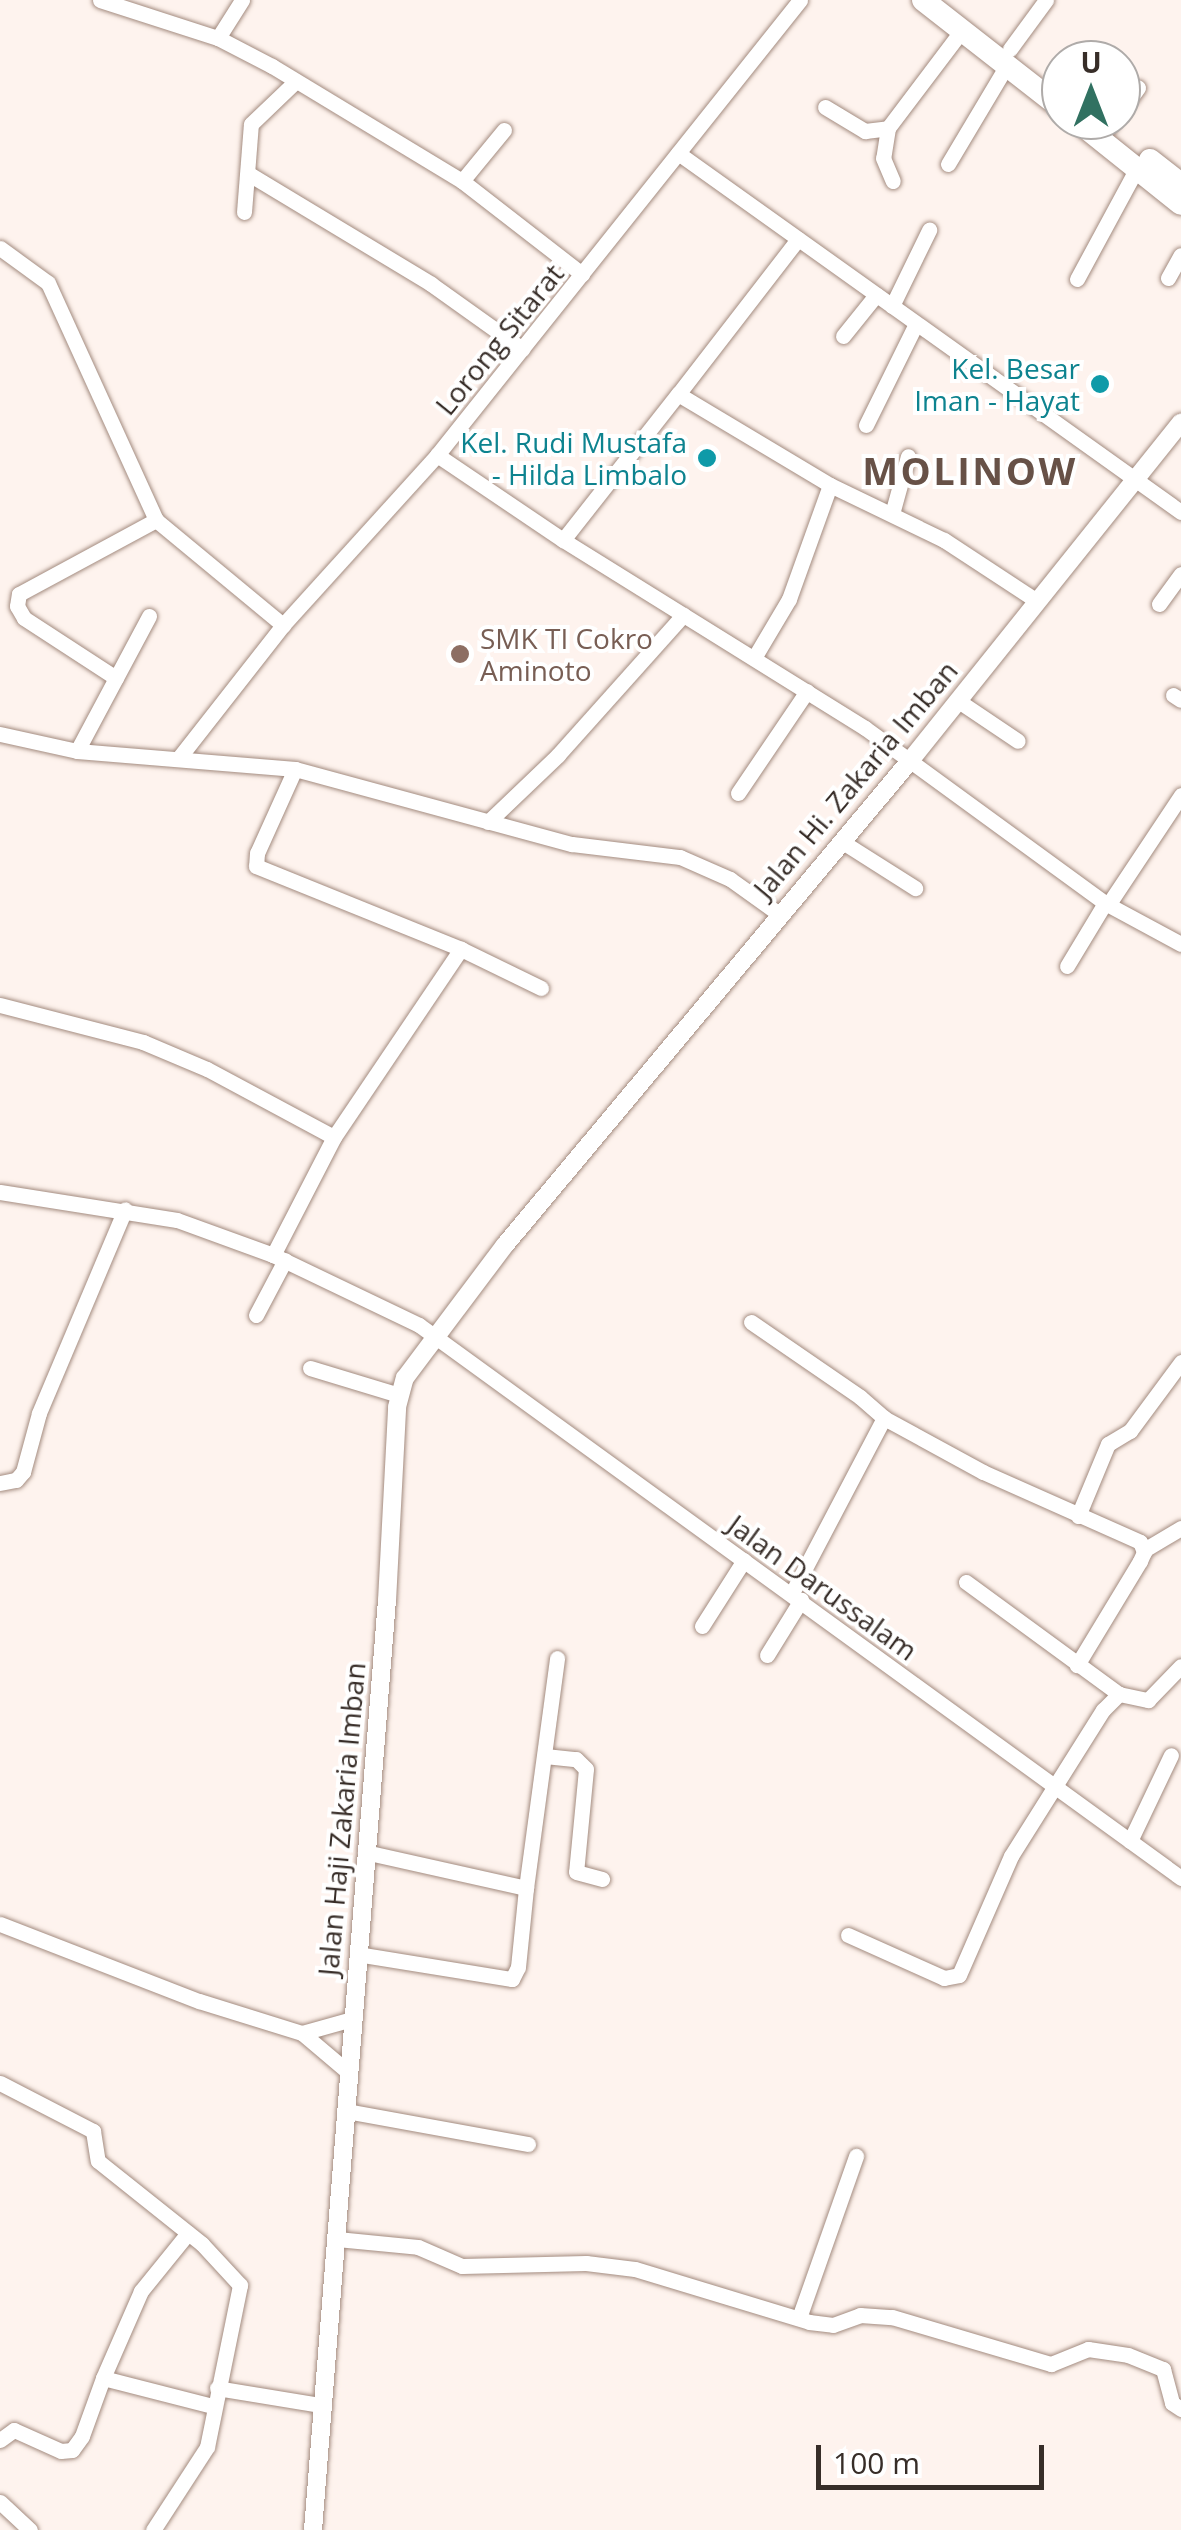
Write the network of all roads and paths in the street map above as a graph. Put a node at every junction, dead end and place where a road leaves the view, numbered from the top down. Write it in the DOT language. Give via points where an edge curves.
graph roads {
  1 [pos="100,0"];
  2 [pos="242,0"];
  3 [pos="800,0"];
  4 [pos="923,0"];
  5 [pos="948,0"];
  6 [pos="1046,0"];
  7 [pos="962,30"];
  8 [pos="218,38"];
  9 [pos="1008,57"];
  10 [pos="284,73"];
  11 [pos="1041,76"];
  12 [pos="1041,89"];
  13 [pos="826,107"];
  14 [pos="888,128"];
  15 [pos="504,130"];
  16 [pos="1106,140"];
  17 [pos="1128,140"];
  18 [pos="678,154"];
  19 [pos="948,164"];
  20 [pos="249,174"];
  21 [pos="1159,176"];
  22 [pos="462,181"];
  23 [pos="893,181"];
  24 [pos="1181,204"];
  25 [pos="244,212"];
  26 [pos="929,230"];
  27 [pos="798,239"];
  28 [pos="0,248"];
  29 [pos="1181,255"];
  30 [pos="582,274"];
  31 [pos="1168,278"];
  32 [pos="1077,279"];
  33 [pos="876,295"];
  34 [pos="892,306"];
  35 [pos="916,324"];
  36 [pos="843,336"];
  37 [pos="522,349"];
  38 [pos="678,394"];
  39 [pos="1181,422"];
  40 [pos="866,424"];
  41 [pos="437,456"];
  42 [pos="908,456"];
  43 [pos="1136,479"];
  44 [pos="830,485"];
  45 [pos="1181,512"];
  46 [pos="892,514"];
  47 [pos="156,520"];
  48 [pos="563,540"];
  49 [pos="1181,574"];
  50 [pos="1036,601"];
  51 [pos="1159,604"];
  52 [pos="683,615"];
  53 [pos="149,616"];
  54 [pos="283,625"];
  55 [pos="754,658"];
  56 [pos="116,678"];
  57 [pos="807,691"];
  58 [pos="957,700"];
  59 [pos="0,734"];
  60 [pos="1018,741"];
  61 [pos="77,750"];
  62 [pos="178,760"];
  63 [pos="909,762"];
  64 [pos="295,769"];
  65 [pos="738,793"];
  66 [pos="1181,795"];
  67 [pos="488,822"];
  68 [pos="840,841"];
  69 [pos="915,888"];
  70 [pos="1107,904"];
  71 [pos="778,914"];
  72 [pos="1181,944"];
  73 [pos="461,949"];
  74 [pos="1066,966"];
  75 [pos="540,988"];
  76 [pos="0,1006"];
  77 [pos="334,1137"];
  78 [pos="569,1170"];
  79 [pos="0,1192"];
  80 [pos="125,1209"];
  81 [pos="279,1257"];
  82 [pos="256,1315"];
  83 [pos="751,1322"];
  84 [pos="436,1335"];
  85 [pos="1181,1362"];
  86 [pos="310,1368"];
  87 [pos="398,1395"];
  88 [pos="884,1418"];
  89 [pos="0,1483"];
  90 [pos="1078,1516"];
  91 [pos="1181,1528"];
  92 [pos="1144,1550"];
  93 [pos="744,1560"];
  94 [pos="966,1582"];
  95 [pos="796,1597"];
  96 [pos="702,1626"];
  97 [pos="767,1655"];
  98 [pos="557,1658"];
  99 [pos="1077,1664"];
  100 [pos="1181,1666"];
  101 [pos="1119,1694"];
  102 [pos="1171,1755"];
  103 [pos="545,1756"];
  104 [pos="1053,1785"];
  105 [pos="1130,1842"];
  106 [pos="365,1852"];
  107 [pos="602,1878"];
  108 [pos="1181,1878"];
  109 [pos="526,1888"];
  110 [pos="0,1924"];
  111 [pos="848,1935"];
  112 [pos="357,1954"];
  113 [pos="352,2018"];
  114 [pos="302,2033"];
  115 [pos="348,2072"];
  116 [pos="0,2083"];
  117 [pos="346,2111"];
  118 [pos="528,2144"];
  119 [pos="856,2156"];
  120 [pos="188,2233"];
  121 [pos="336,2239"];
  122 [pos="799,2318"];
  123 [pos="103,2378"];
  124 [pos="217,2388"];
  125 [pos="320,2405"];
  126 [pos="214,2406"];
  127 [pos="1181,2410"];
  128 [pos="0,2440"];
  129 [pos="0,2502"];
  130 [pos="30,2530"];
  131 [pos="153,2530"];
  132 [pos="313,2530"];
  1 -- 8 [label="street"];
  2 -- 8 [label="street"];
  3 -- 18 [label="street, Lorong Sitarat"];
  4 -- 7 [label="highway"];
  5 -- 9 [label="highway"];
  6 -- 9 [label="street"];
  7 -- 9 [label="highway"];
  7 -- 14 [label="street"];
  8 -- 10 [label="street"];
  9 -- 11 [label="highway"];
  9 -- 12 [label="highway"];
  9 -- 19 [label="street"];
  10 -- 20 [label="street" via="251,124"];
  10 -- 22 [label="street"];
  13 -- 14 [label="street" via="864,131"];
  14 -- 23 [label="street" via="883,158"];
  15 -- 22 [label="street"];
  16 -- 21 [label="highway"];
  17 -- 21 [label="highway"];
  18 -- 27 [label="street"];
  18 -- 30 [label="street, Lorong Sitarat"];
  20 -- 25 [label="street"];
  20 -- 37 [label="street" via="431,284"];
  21 -- 24 [label="highway"];
  21 -- 32 [label="street"];
  22 -- 30 [label="street"];
  26 -- 34 [label="street"];
  27 -- 33 [label="street"];
  27 -- 38 [label="street"];
  28 -- 47 [label="street" via="46,281"];
  29 -- 31 [label="street"];
  30 -- 37 [label="street, Lorong Sitarat"];
  33 -- 34 [label="street"];
  33 -- 36 [label="street"];
  34 -- 35 [label="street"];
  35 -- 40 [label="street"];
  35 -- 43 [label="street"];
  37 -- 41 [label="street, Lorong Sitarat"];
  38 -- 44 [label="street"];
  38 -- 48 [label="street"];
  39 -- 43 [label="main road, Jalan Hi. Zakaria Imban"];
  41 -- 48 [label="street, Lorong Sitarat"];
  41 -- 54 [label="street"];
  42 -- 46 [label="street"];
  43 -- 45 [label="street"];
  43 -- 50 [label="main road, Jalan Hi. Zakaria Imban"];
  44 -- 46 [label="street"];
  44 -- 55 [label="street" via="788,599"];
  46 -- 50 [label="street"];
  47 -- 54 [label="street"];
  47 -- 56 [label="street" via="19,594 24,618"];
  48 -- 52 [label="street, Lorong Sitarat"];
  49 -- 51 [label="street"];
  50 -- 58 [label="main road, Jalan Hi. Zakaria Imban"];
  52 -- 55 [label="street, Lorong Sitarat"];
  52 -- 67 [label="street"];
  53 -- 56 [label="street"];
  54 -- 62 [label="street"];
  55 -- 57 [label="street, Lorong Sitarat"];
  56 -- 61 [label="street"];
  57 -- 63 [label="street, Lorong Sitarat"];
  57 -- 65 [label="street"];
  58 -- 60 [label="street"];
  58 -- 63 [label="main road, Jalan Hi. Zakaria Imban"];
  59 -- 61 [label="street"];
  61 -- 62 [label="street"];
  62 -- 64 [label="street"];
  63 -- 68 [label="main road, Jalan Hi. Zakaria Imban"];
  63 -- 70 [label="street, Lorong Sitarat"];
  64 -- 67 [label="street"];
  64 -- 73 [label="street" via="256,866"];
  66 -- 70 [label="street"];
  67 -- 71 [label="street" via="572,844 691,860"];
  68 -- 69 [label="street"];
  68 -- 71 [label="main road, Jalan Hi. Zakaria Imban"];
  70 -- 72 [label="street, Lorong Sitarat"];
  70 -- 74 [label="street"];
  71 -- 78 [label="main road, Jalan Hi. Zakaria Imban"];
  73 -- 75 [label="street"];
  73 -- 77 [label="street"];
  76 -- 77 [label="street" via="142,1042"];
  77 -- 81 [label="street"];
  78 -- 84 [label="main road, Jalan Haji Zakaria Imban"];
  79 -- 80 [label="street, Jalan Darussalam"];
  80 -- 81 [label="street, Jalan Darussalam"];
  80 -- 89 [label="street" via="39,1414 23,1472"];
  81 -- 82 [label="street"];
  81 -- 84 [label="street, Jalan Darussalam"];
  83 -- 88 [label="street"];
  84 -- 87 [label="main road, Jalan Haji Zakaria Imban"];
  84 -- 93 [label="street, Jalan Darussalam"];
  85 -- 90 [label="street" via="1130,1431 1108,1444"];
  86 -- 87 [label="street"];
  87 -- 106 [label="main road, Jalan Haji Zakaria Imban"];
  88 -- 90 [label="street"];
  88 -- 95 [label="street"];
  90 -- 92 [label="street" via="1140,1542"];
  91 -- 92 [label="street"];
  92 -- 99 [label="street"];
  93 -- 95 [label="street, Jalan Darussalam"];
  93 -- 96 [label="street"];
  94 -- 99 [label="street"];
  95 -- 97 [label="street"];
  95 -- 104 [label="street, Jalan Darussalam"];
  98 -- 103 [label="street"];
  99 -- 101 [label="street"];
  100 -- 101 [label="street" via="1148,1700"];
  101 -- 104 [label="street"];
  102 -- 105 [label="street"];
  103 -- 107 [label="street" via="576,1759 586,1769 576,1872"];
  103 -- 109 [label="street"];
  104 -- 105 [label="street, Jalan Darussalam"];
  104 -- 111 [label="street" via="1011,1856 958,1975 944,1978"];
  105 -- 108 [label="street, Jalan Darussalam"];
  106 -- 109 [label="street"];
  106 -- 112 [label="main road, Jalan Haji Zakaria Imban"];
  109 -- 112 [label="street" via="512,1979"];
  110 -- 114 [label="street"];
  112 -- 113 [label="main road, Jalan Haji Zakaria Imban"];
  113 -- 114 [label="street"];
  113 -- 115 [label="main road, Jalan Haji Zakaria Imban"];
  114 -- 115 [label="street"];
  115 -- 117 [label="main road, Jalan Haji Zakaria Imban"];
  116 -- 120 [label="street" via="87,2125 96,2136 98,2161"];
  117 -- 118 [label="street"];
  117 -- 121 [label="main road, Jalan Haji Zakaria Imban"];
  119 -- 122 [label="street"];
  120 -- 123 [label="street" via="141,2291"];
  120 -- 124 [label="street" via="240,2285"];
  121 -- 122 [label="street" via="418,2247 462,2266 586,2263 635,2270"];
  121 -- 125 [label="main road, Jalan Haji Zakaria Imban"];
  122 -- 127 [label="street" via="834,2325 860,2315 892,2317 1051,2364 1088,2350 1128,2355 1164,2369 1172,2402"];
  123 -- 126 [label="street"];
  123 -- 128 [label="street" via="72,2450 61,2452 14,2430"];
  124 -- 125 [label="street"];
  124 -- 126 [label="street"];
  125 -- 132 [label="main road, Jalan Haji Zakaria Imban"];
  126 -- 131 [label="street" via="204,2455"];
  129 -- 130 [label="street"];
}
